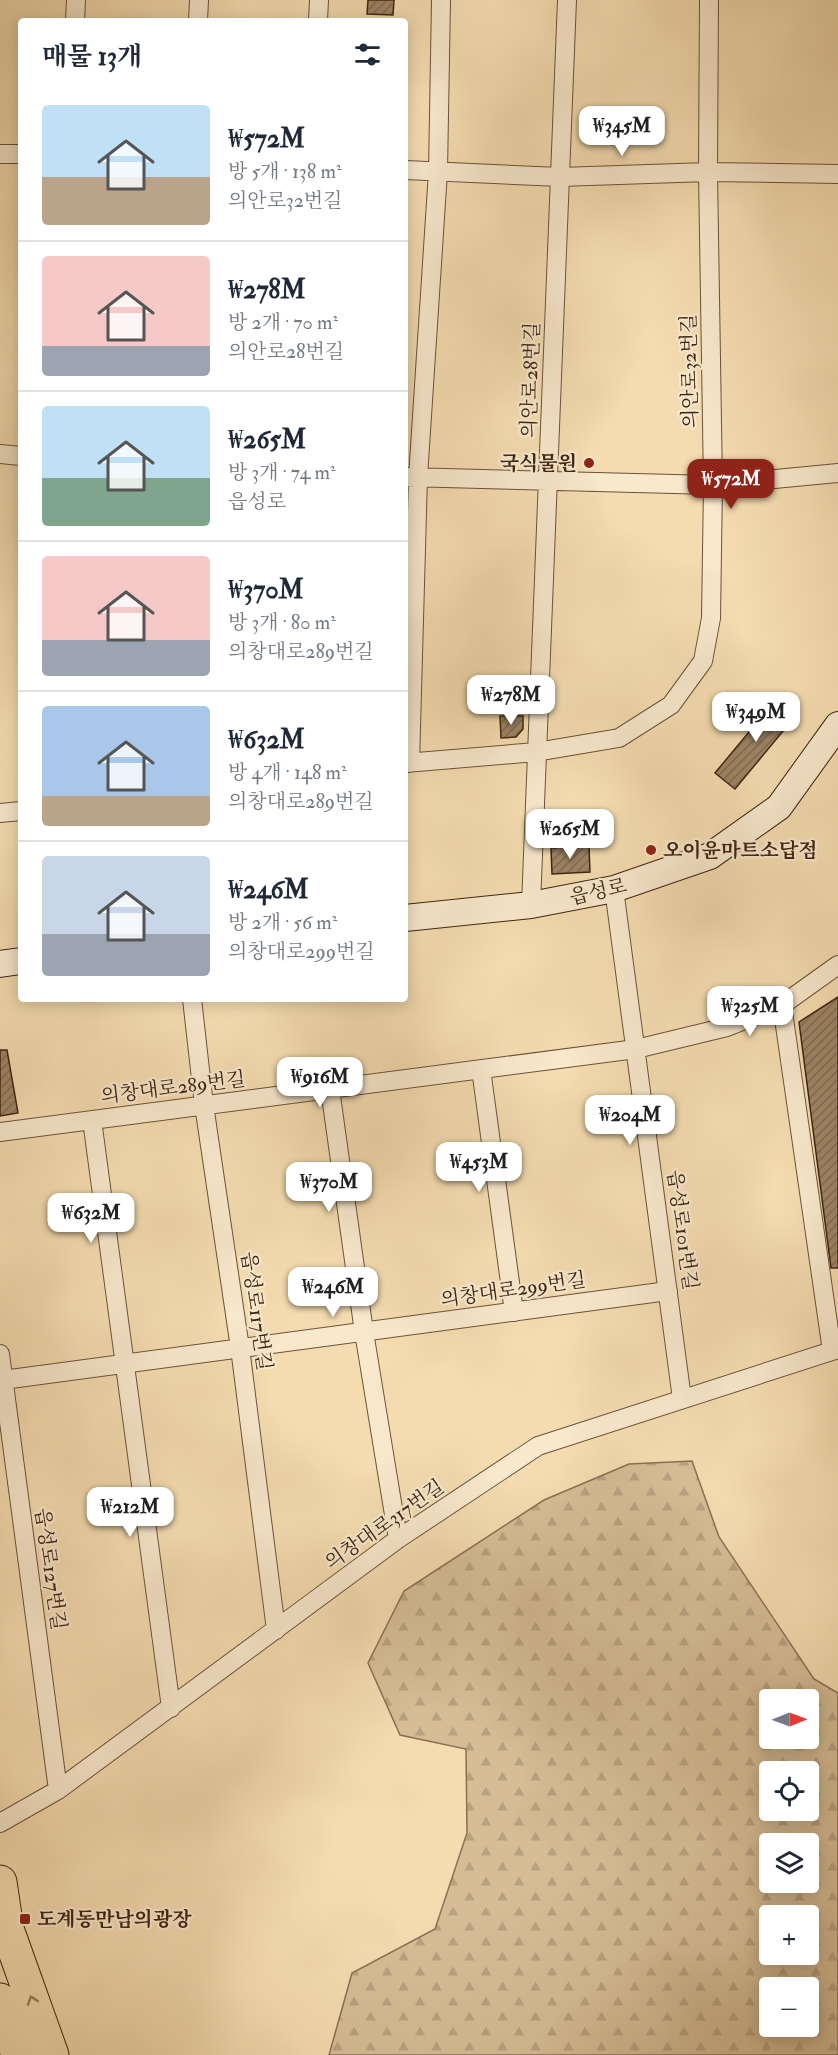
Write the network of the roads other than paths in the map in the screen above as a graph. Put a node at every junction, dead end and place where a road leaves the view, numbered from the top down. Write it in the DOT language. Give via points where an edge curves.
graph roads {
  1 [pos="76,0"];
  2 [pos="199,0"];
  3 [pos="319,0"];
  4 [pos="441,0"];
  5 [pos="567,0"];
  6 [pos="709,0"];
  7 [pos="75,18"];
  8 [pos="198,18"];
  9 [pos="318,18"];
  10 [pos="0,154"];
  11 [pos="18,154"];
  12 [pos="408,170"];
  13 [pos="438,172"];
  14 [pos="708,172"];
  15 [pos="838,174"];
  16 [pos="560,177"];
  17 [pos="0,454"];
  18 [pos="18,456"];
  19 [pos="838,473"];
  20 [pos="411,477"];
  21 [pos="549,482"];
  22 [pos="713,486"];
  23 [pos="838,725"];
  24 [pos="536,752"];
  25 [pos="408,763"];
  26 [pos="18,811"];
  27 [pos="0,813"];
  28 [pos="614,889"];
  29 [pos="531,905"];
  30 [pos="408,918"];
  31 [pos="18,961"];
  32 [pos="0,964"];
  33 [pos="838,965"];
  34 [pos="192,1002"];
  35 [pos="782,1005"];
  36 [pos="636,1049"];
  37 [pos="481,1069"];
  38 [pos="330,1089"];
  39 [pos="204,1105"];
  40 [pos="92,1120"];
  41 [pos="0,1132"];
  42 [pos="668,1291"];
  43 [pos="514,1312"];
  44 [pos="364,1332"];
  45 [pos="240,1348"];
  46 [pos="835,1350"];
  47 [pos="0,1354"];
  48 [pos="126,1364"];
  49 [pos="3,1380"];
  50 [pos="682,1398"];
  51 [pos="398,1539"];
  52 [pos="276,1630"];
  53 [pos="171,1708"];
  54 [pos="58,1790"];
  55 [pos="0,1823"];
  56 [pos="0,1882"];
  57 [pos="0,2001"];
  58 [pos="18,2055"];
  59 [pos="52,2055"];
  1 -- 7 [label="street"];
  2 -- 8 [label="street"];
  3 -- 9 [label="street"];
  4 -- 13 [label="street"];
  5 -- 16 [label="street, 의안로28번길"];
  6 -- 14 [label="street, 의안로32번길"];
  10 -- 11 [label="street"];
  12 -- 13 [label="street"];
  13 -- 16 [label="street"];
  13 -- 20 [label="street"];
  14 -- 15 [label="street"];
  14 -- 16 [label="street"];
  14 -- 22 [label="street, 의안로32번길"];
  16 -- 21 [label="street, 의안로28번길"];
  17 -- 18 [label="street"];
  19 -- 22 [label="street"];
  20 -- 21 [label="street"];
  20 -- 25 [label="street"];
  21 -- 22 [label="street"];
  21 -- 24 [label="street, 의안로28번길"];
  22 -- 24 [label="street, 의안로32번길" via="711,618 703,661 671,705 619,738"];
  23 -- 28 [label="main road, 읍성로" via="779,807 710,856"];
  24 -- 25 [label="street, 의안로32번길"];
  24 -- 29 [label="street, 의안로28번길"];
  26 -- 27 [label="street"];
  28 -- 29 [label="main road, 읍성로"];
  28 -- 36 [label="street, 읍성로101번길"];
  29 -- 30 [label="main road, 읍성로"];
  31 -- 32 [label="main road"];
  33 -- 35 [label="street, 의창대로289번길"];
  34 -- 39 [label="street, 읍성로117번길"];
  35 -- 36 [label="street, 의창대로289번길" via="727,1027"];
  35 -- 46 [label="street"];
  36 -- 37 [label="street, 의창대로289번길"];
  36 -- 42 [label="street, 읍성로101번길"];
  37 -- 38 [label="street, 의창대로289번길"];
  37 -- 43 [label="street"];
  38 -- 39 [label="street, 의창대로289번길"];
  38 -- 44 [label="street"];
  39 -- 40 [label="street, 의창대로289번길"];
  39 -- 45 [label="street, 읍성로117번길"];
  40 -- 41 [label="street, 의창대로289번길"];
  40 -- 48 [label="street, 의창대로289번길"];
  42 -- 43 [label="street, 의창대로299번길"];
  42 -- 50 [label="street, 읍성로101번길"];
  43 -- 44 [label="street, 의창대로299번길"];
  44 -- 45 [label="street, 의창대로299번길"];
  44 -- 51 [label="street"];
  45 -- 48 [label="street, 의창대로299번길"];
  45 -- 52 [label="street, 읍성로117번길"];
  46 -- 50 [label="street, 의창대로317번길"];
  47 -- 49 [label="street, 읍성로127번길"];
  48 -- 49 [label="street, 의창대로299번길"];
  48 -- 53 [label="street"];
  49 -- 54 [label="street, 읍성로127번길"];
  50 -- 51 [label="street, 의창대로317번길" via="538,1446"];
  51 -- 52 [label="street, 의창대로317번길"];
  52 -- 53 [label="street, 의창대로317번길"];
  53 -- 54 [label="street, 의창대로317번길"];
  54 -- 55 [label="street, 의창대로317번길"];
  59 -- 56 [label="highway, one-way" via="8,1929"];
  57 -- 58 [label="highway"];
}
